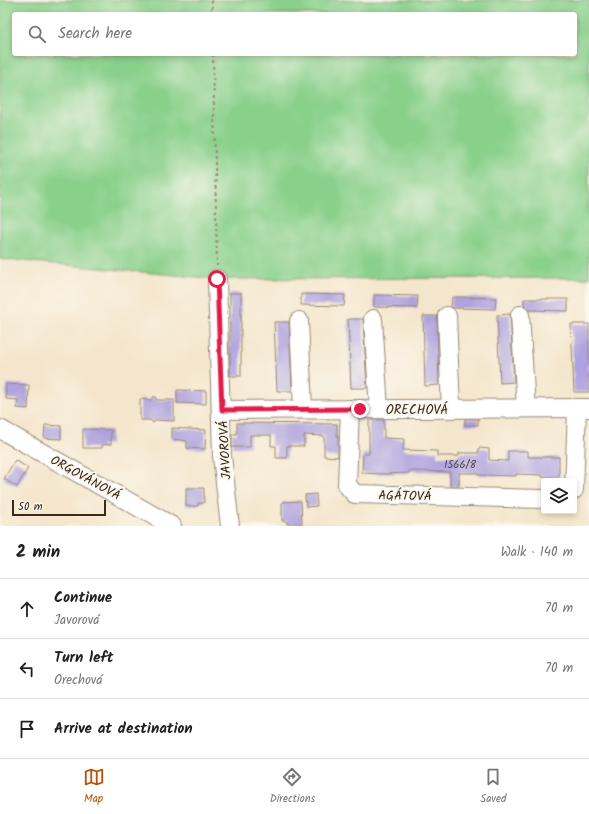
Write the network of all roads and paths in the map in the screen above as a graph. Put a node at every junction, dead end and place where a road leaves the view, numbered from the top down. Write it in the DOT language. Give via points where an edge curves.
graph roads {
  1 [pos="212,0"];
  2 [pos="212,12"];
  3 [pos="213,56"];
  4 [pos="217,279"];
  5 [pos="520,315"];
  6 [pos="447,316"];
  7 [pos="373,319"];
  8 [pos="299,321"];
  9 [pos="451,408"];
  10 [pos="526,408"];
  11 [pos="583,408"];
  12 [pos="303,409"];
  13 [pos="350,409"];
  14 [pos="379,409"];
  15 [pos="222,410"];
  16 [pos="0,429"];
  17 [pos="575,478"];
  18 [pos="541,499"];
  19 [pos="172,526"];
  20 [pos="230,526"];
  1 -- 2 [label="path"];
  3 -- 4 [label="path"];
  4 -- 15 [label="street, JAVOROVÁ"];
  5 -- 10 [label="street"];
  6 -- 9 [label="street"];
  7 -- 14 [label="street"];
  8 -- 12 [label="street"];
  9 -- 10 [label="street, ORECHOVÁ"];
  9 -- 14 [label="street, ORECHOVÁ"];
  10 -- 11 [label="street, ORECHOVÁ"];
  11 -- 17 [label="street"];
  12 -- 13 [label="street, ORECHOVÁ"];
  12 -- 15 [label="street, ORECHOVÁ"];
  13 -- 14 [label="street, ORECHOVÁ"];
  13 -- 18 [label="street, AGÁTOVÁ" via="347,485 355,494"];
  15 -- 20 [label="street, JAVOROVÁ" via="222,456"];
  16 -- 19 [label="street, ORGOVÁNOVÁ"];
}
